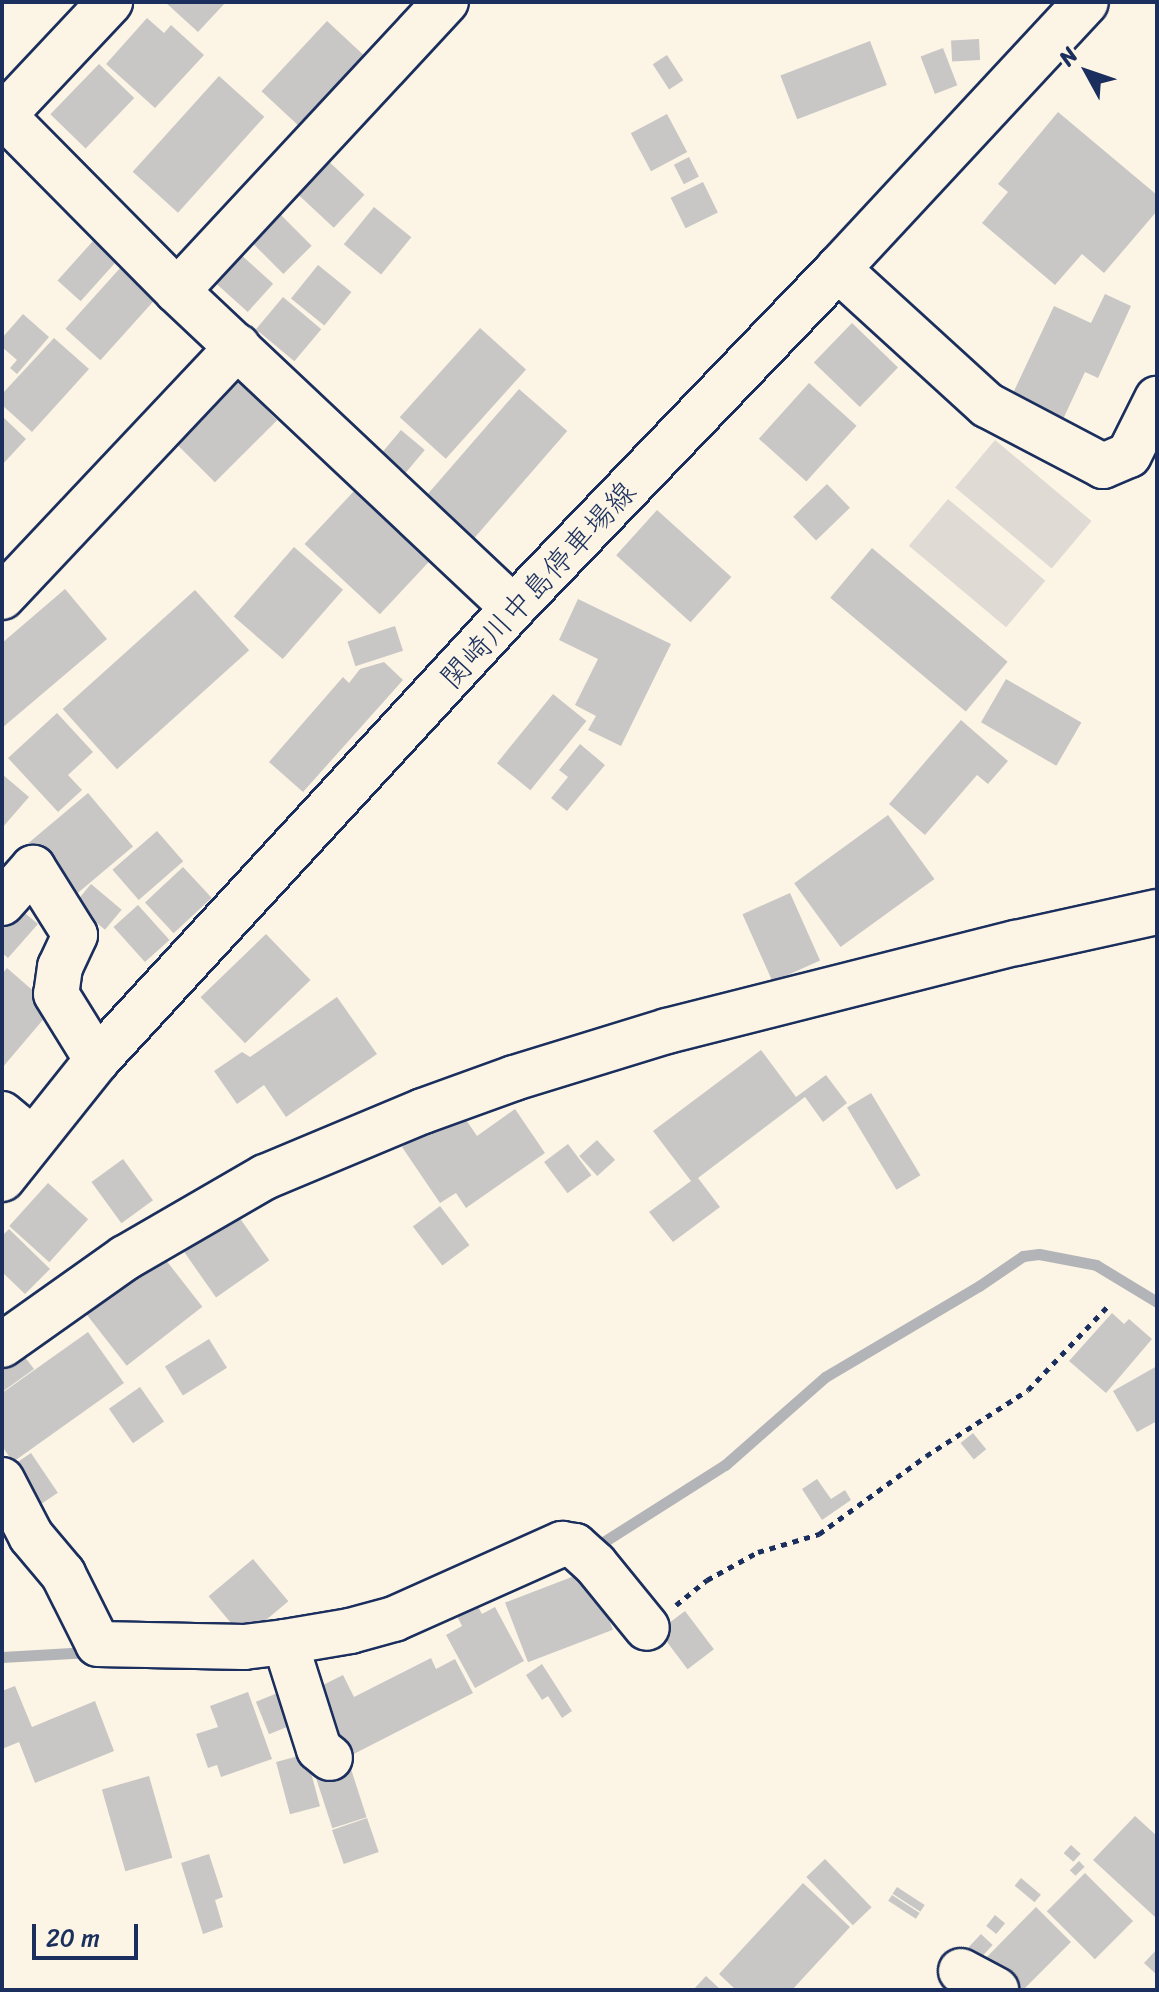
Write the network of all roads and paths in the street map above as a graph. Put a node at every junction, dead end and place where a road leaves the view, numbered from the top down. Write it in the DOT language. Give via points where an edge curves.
graph roads {
  1 [pos="110,2"];
  2 [pos="446,2"];
  3 [pos="1086,2"];
  4 [pos="3,116"];
  5 [pos="838,269"];
  6 [pos="177,291"];
  7 [pos="238,347"];
  8 [pos="1157,399"];
  9 [pos="2,597"];
  10 [pos="513,608"];
  11 [pos="2,903"];
  12 [pos="1157,912"];
  13 [pos="97,1060"];
  14 [pos="17,1127"];
  15 [pos="2,1179"];
  16 [pos="1110,1304"];
  17 [pos="2,1345"];
  18 [pos="2,1480"];
  19 [pos="647,1628"];
  20 [pos="285,1642"];
  21 [pos="330,1758"];
  1 -- 4 [label="street"];
  2 -- 6 [label="street"];
  3 -- 5 [label="street, 関崎川中島停車場線"];
  4 -- 6 [label="street"];
  5 -- 8 [label="street" via="987,405 1103,466 1129,455"];
  5 -- 10 [label="street, 関崎川中島停車場線"];
  6 -- 7 [label="street"];
  7 -- 9 [label="street"];
  7 -- 10 [label="street"];
  10 -- 13 [label="street, 関崎川中島停車場線"];
  11 -- 13 [label="street" via="33,868 75,935 60,967 56,994"];
  12 -- 17 [label="street" via="667,1031 449,1102 265,1177 125,1258"];
  13 -- 14 [label="street, 関崎川中島停車場線"];
  14 -- 15 [label="street, 関崎川中島停車場線"];
  16 -- 19 [label="path" via="1028,1390 819,1534 758,1552 707,1580"];
  18 -- 20 [label="street" via="31,1536 63,1574 98,1644 244,1647"];
  19 -- 20 [label="street" via="585,1555 562,1544 394,1619"];
  20 -- 21 [label="street" via="319,1749"];
}
